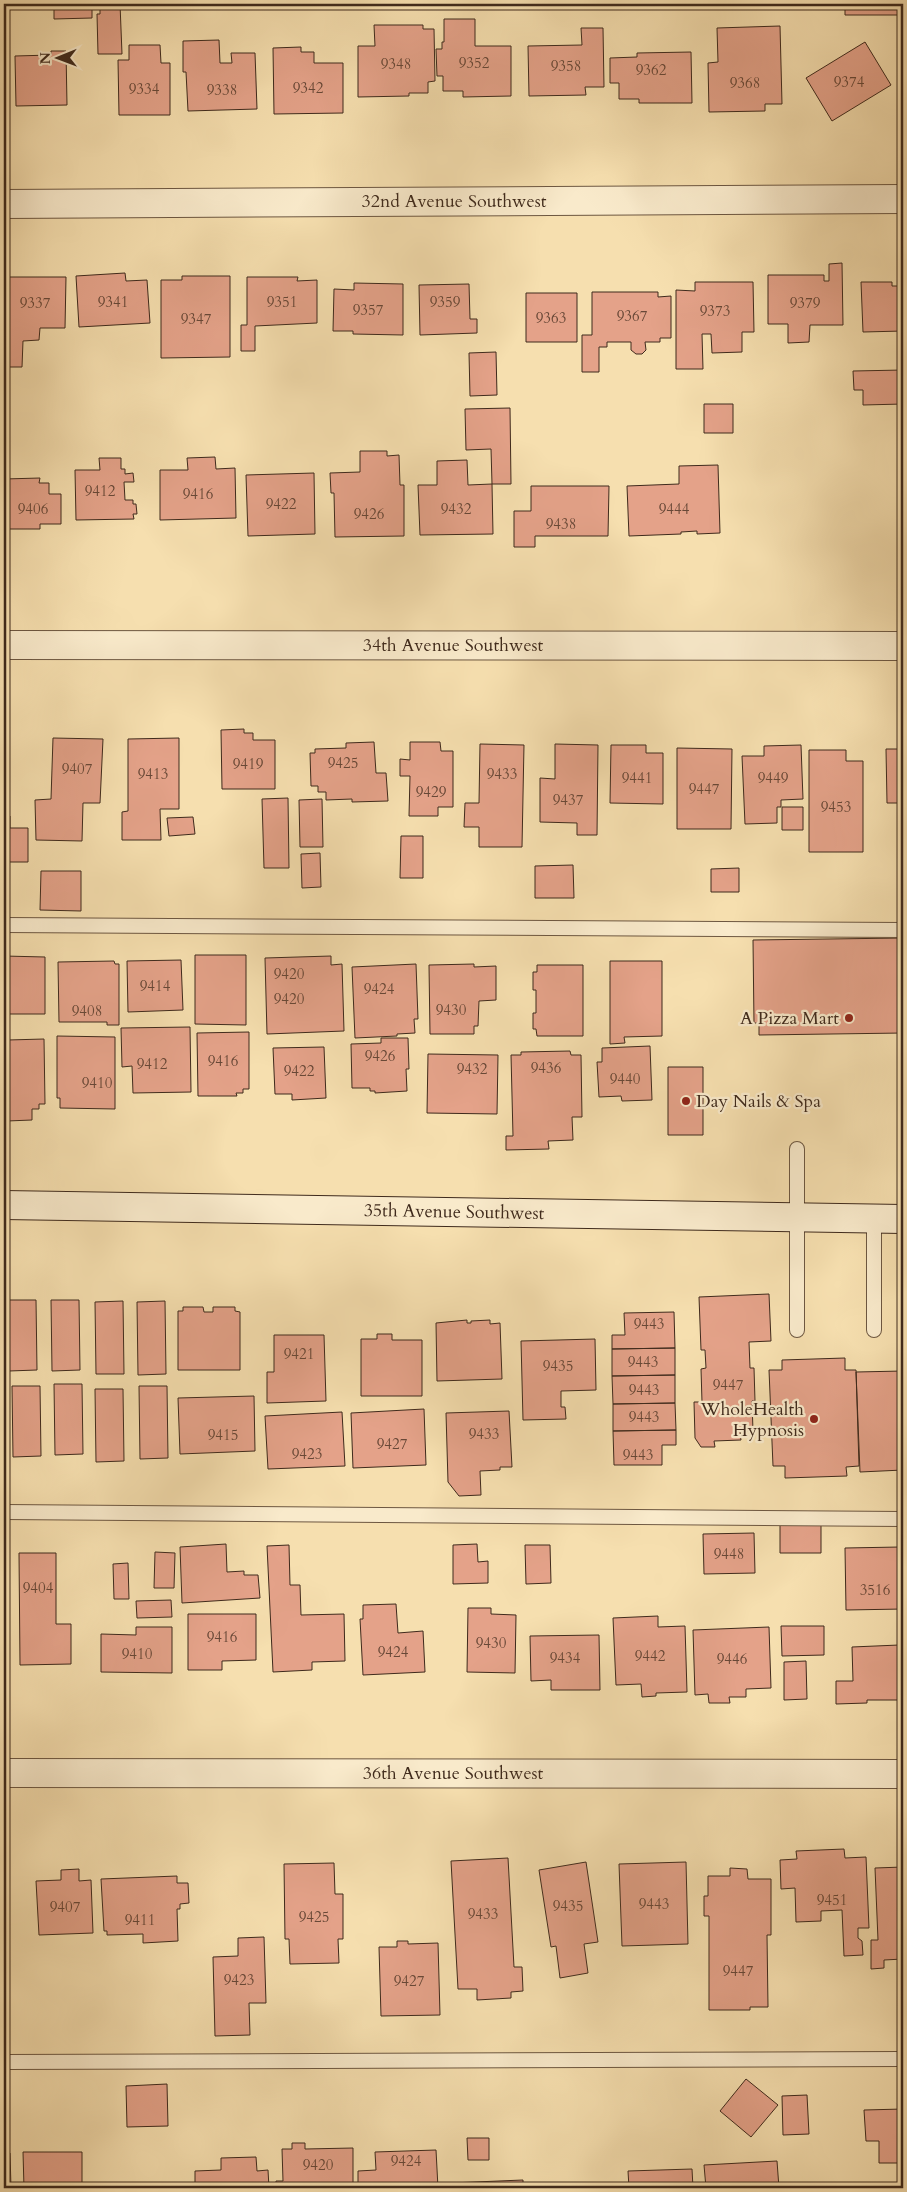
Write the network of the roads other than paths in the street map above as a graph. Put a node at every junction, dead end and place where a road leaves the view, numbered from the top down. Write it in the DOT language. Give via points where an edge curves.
graph roads {
  1 [pos="903,199"];
  2 [pos="4,204"];
  3 [pos="4,645"];
  4 [pos="903,646"];
  5 [pos="4,925"];
  6 [pos="903,930"];
  7 [pos="797,1149"];
  8 [pos="4,1205"];
  9 [pos="797,1218"];
  10 [pos="903,1219"];
  11 [pos="874,1220"];
  12 [pos="797,1330"];
  13 [pos="874,1330"];
  14 [pos="4,1512"];
  15 [pos="903,1519"];
  16 [pos="4,1773"];
  17 [pos="903,1774"];
  18 [pos="903,2059"];
  19 [pos="4,2062"];
  1 -- 2 [label="street, 32nd Avenue Southwest"];
  3 -- 4 [label="street, 34th Avenue Southwest"];
  5 -- 6 [label="lane"];
  7 -- 9 [label="lane"];
  8 -- 9 [label="street, 35th Avenue Southwest"];
  9 -- 11 [label="street, 35th Avenue Southwest"];
  9 -- 12 [label="lane"];
  10 -- 11 [label="street, 35th Avenue Southwest"];
  11 -- 13 [label="lane"];
  14 -- 15 [label="lane"];
  16 -- 17 [label="street, 36th Avenue Southwest"];
  18 -- 19 [label="lane"];
}
